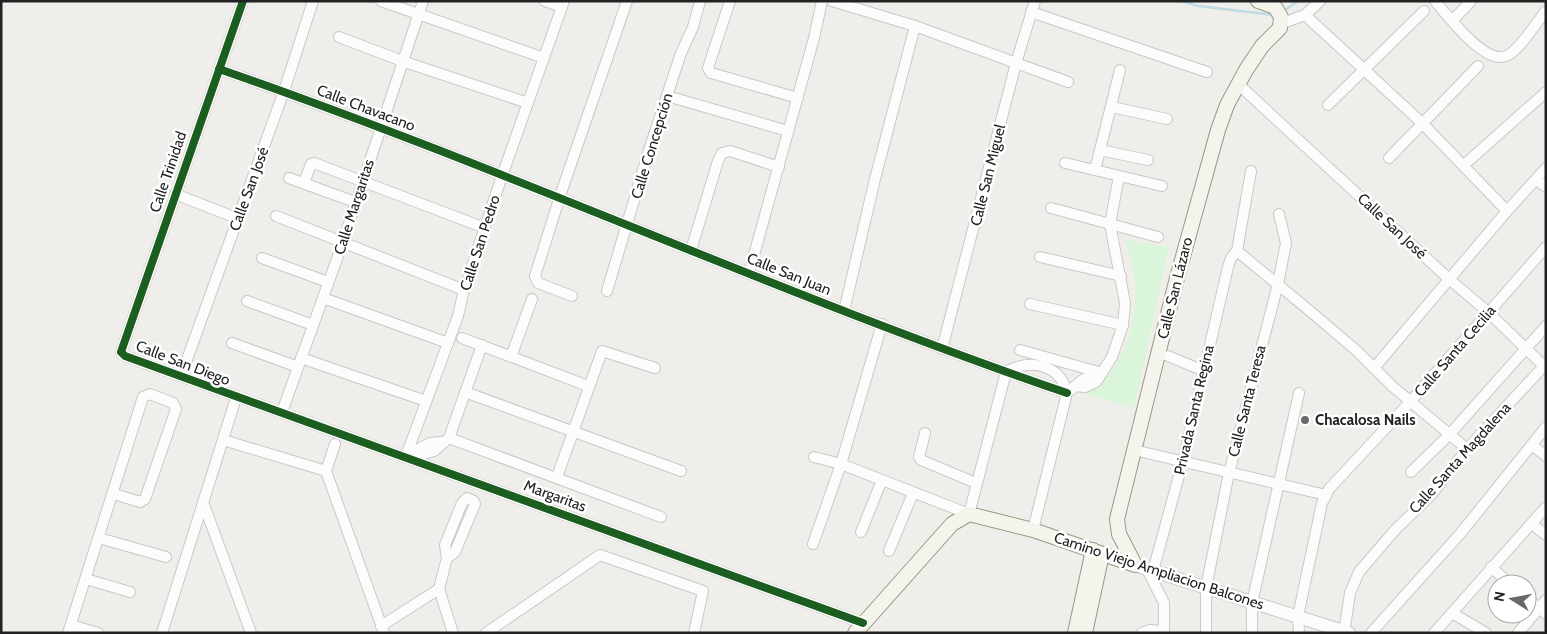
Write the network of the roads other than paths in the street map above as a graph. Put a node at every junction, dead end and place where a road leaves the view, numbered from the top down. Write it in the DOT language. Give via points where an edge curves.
graph roads {
  1 [pos="243,1"];
  2 [pos="313,1"];
  3 [pos="381,1"];
  4 [pos="423,1"];
  5 [pos="546,1"];
  6 [pos="627,1"];
  7 [pos="700,1"];
  8 [pos="730,1"];
  9 [pos="822,1"];
  10 [pos="832,1"];
  11 [pos="1035,1"];
  12 [pos="1320,1"];
  13 [pos="1435,1"];
  14 [pos="1471,1"];
  15 [pos="563,4"];
  16 [pos="1273,10"];
  17 [pos="1424,11"];
  18 [pos="1546,11"];
  19 [pos="1031,12"];
  20 [pos="418,15"];
  21 [pos="1305,15"];
  22 [pos="1453,20"];
  23 [pos="915,26"];
  24 [pos="339,37"];
  25 [pos="544,58"];
  26 [pos="402,61"];
  27 [pos="1016,63"];
  28 [pos="1478,66"];
  29 [pos="219,69"];
  30 [pos="1365,69"];
  31 [pos="1120,70"];
  32 [pos="1207,72"];
  33 [pos="1068,82"];
  34 [pos="1238,84"];
  35 [pos="284,91"];
  36 [pos="1546,92"];
  37 [pos="667,96"];
  38 [pos="798,98"];
  39 [pos="528,103"];
  40 [pos="1328,105"];
  41 [pos="1112,107"];
  42 [pos="1167,120"];
  43 [pos="1422,123"];
  44 [pos="380,128"];
  45 [pos="788,131"];
  46 [pos="1100,150"];
  47 [pos="1389,158"];
  48 [pos="1148,160"];
  49 [pos="1064,163"];
  50 [pos="1464,165"];
  51 [pos="779,167"];
  52 [pos="1546,168"];
  53 [pos="1095,170"];
  54 [pos="1251,171"];
  55 [pos="502,176"];
  56 [pos="1119,176"];
  57 [pos="289,178"];
  58 [pos="1536,180"];
  59 [pos="362,181"];
  60 [pos="304,183"];
  61 [pos="1162,186"];
  62 [pos="1546,187"];
  63 [pos="175,194"];
  64 [pos="560,196"];
  65 [pos="355,202"];
  66 [pos="1051,208"];
  67 [pos="1507,211"];
  68 [pos="1279,214"];
  69 [pos="276,216"];
  70 [pos="239,219"];
  71 [pos="1110,224"];
  72 [pos="628,225"];
  73 [pos="485,228"];
  74 [pos="1158,237"];
  75 [pos="343,242"];
  76 [pos="1546,247"];
  77 [pos="691,250"];
  78 [pos="1237,252"];
  79 [pos="1040,257"];
  80 [pos="262,258"];
  81 [pos="749,273"];
  82 [pos="1121,276"];
  83 [pos="1449,279"];
  84 [pos="328,282"];
  85 [pos="1278,284"];
  86 [pos="464,290"];
  87 [pos="607,292"];
  88 [pos="572,296"];
  89 [pos="323,298"];
  90 [pos="532,299"];
  91 [pos="247,301"];
  92 [pos="1030,304"];
  93 [pos="844,311"];
  94 [pos="1488,312"];
  95 [pos="882,324"];
  96 [pos="313,325"];
  97 [pos="1123,325"];
  98 [pos="1546,326"];
  99 [pos="462,338"];
  100 [pos="232,343"];
  101 [pos="448,343"];
  102 [pos="482,345"];
  103 [pos="1526,348"];
  104 [pos="942,349"];
  105 [pos="1020,350"];
  106 [pos="121,352"];
  107 [pos="1168,356"];
  108 [pos="511,357"];
  109 [pos="300,363"];
  110 [pos="1545,367"];
  111 [pos="655,368"];
  112 [pos="1374,368"];
  113 [pos="1204,371"];
  114 [pos="1006,372"];
  115 [pos="1101,375"];
  116 [pos="181,376"];
  117 [pos="588,386"];
  118 [pos="465,392"];
  119 [pos="1066,393"];
  120 [pos="1299,393"];
  121 [pos="236,398"];
  122 [pos="426,401"];
  123 [pos="1410,402"];
  124 [pos="282,412"];
  125 [pos="1546,427"];
  126 [pos="573,431"];
  127 [pos="925,433"];
  128 [pos="1449,435"];
  129 [pos="223,440"];
  130 [pos="445,440"];
  131 [pos="335,444"];
  132 [pos="1532,445"];
  133 [pos="1467,449"];
  134 [pos="1134,450"];
  135 [pos="1546,456"];
  136 [pos="408,457"];
  137 [pos="814,457"];
  138 [pos="1183,461"];
  139 [pos="841,464"];
  140 [pos="681,471"];
  141 [pos="326,472"];
  142 [pos="1411,472"];
  143 [pos="1229,473"];
  144 [pos="557,477"];
  145 [pos="882,480"];
  146 [pos="976,483"];
  147 [pos="1277,485"];
  148 [pos="913,493"];
  149 [pos="114,494"];
  150 [pos="1326,495"];
  151 [pos="203,502"];
  152 [pos="1546,506"];
  153 [pos="969,514"];
  154 [pos="661,516"];
  155 [pos="1532,524"];
  156 [pos="1033,530"];
  157 [pos="861,532"];
  158 [pos="1546,535"];
  159 [pos="99,538"];
  160 [pos="813,544"];
  161 [pos="889,551"];
  162 [pos="1097,552"];
  163 [pos="166,557"];
  164 [pos="447,558"];
  165 [pos="1491,567"];
  166 [pos="1145,568"];
  167 [pos="1499,574"];
  168 [pos="86,579"];
  169 [pos="1206,588"];
  170 [pos="439,589"];
  171 [pos="130,592"];
  172 [pos="1252,603"];
  173 [pos="1543,608"];
  174 [pos="1452,613"];
  175 [pos="1298,616"];
  176 [pos="859,628"];
  177 [pos="70,629"];
  178 [pos="383,630"];
  179 [pos="1164,632"];
  180 [pos="1346,632"];
  181 [pos="98,633"];
  182 [pos="162,633"];
  183 [pos="251,633"];
  184 [pos="453,633"];
  185 [pos="486,633"];
  186 [pos="694,633"];
  187 [pos="1074,633"];
  188 [pos="1085,633"];
  189 [pos="1142,633"];
  190 [pos="1206,633"];
  191 [pos="1252,633"];
  192 [pos="1299,633"];
  193 [pos="1371,633"];
  194 [pos="1434,633"];
  195 [pos="1486,633"];
  196 [pos="1518,633"];
  1 -- 29 [label="street, Calle Trinidad"];
  2 -- 35 [label="street, Calle San José"];
  3 -- 20 [label="street"];
  4 -- 20 [label="street, Calle Margaritas"];
  5 -- 15 [label="street"];
  6 -- 64 [label="street"];
  7 -- 37 [label="street, Calle Concepción"];
  8 -- 38 [label="street" via="708,68 711,73"];
  9 -- 38 [label="street"];
  10 -- 23 [label="street"];
  11 -- 19 [label="street, Calle San Miguel"];
  12 -- 21 [label="street"];
  13 -- 22 [label="street"];
  14 -- 22 [label="street"];
  15 -- 25 [label="street, Calle San Pedro"];
  16 -- 21 [label="street, Calle San Lázaro"];
  16 -- 34 [label="main road, Calle San Lázaro" via="1277,32 1262,46"];
  17 -- 30 [label="street"];
  18 -- 22 [label="street" via="1511,54 1504,57 1485,52"];
  19 -- 27 [label="street, Calle San Miguel"];
  19 -- 32 [label="street"];
  20 -- 25 [label="street"];
  20 -- 26 [label="street, Calle Margaritas"];
  21 -- 30 [label="street"];
  23 -- 27 [label="street"];
  23 -- 93 [label="street"];
  24 -- 26 [label="street"];
  25 -- 39 [label="street, Calle San Pedro"];
  26 -- 39 [label="street"];
  26 -- 44 [label="street, Calle Margaritas"];
  27 -- 33 [label="street"];
  27 -- 104 [label="street, Calle San Miguel"];
  28 -- 43 [label="street"];
  29 -- 35 [label="street, Calle Chavacano"];
  29 -- 63 [label="street, Calle Trinidad"];
  30 -- 40 [label="street"];
  30 -- 43 [label="street"];
  31 -- 41 [label="street"];
  34 -- 83 [label="street, Calle San José"];
  34 -- 134 [label="main road, Calle San Lázaro" via="1227,105 1216,140"];
  35 -- 44 [label="street, Calle Chavacano"];
  35 -- 70 [label="street, Calle San José"];
  36 -- 50 [label="street"];
  37 -- 45 [label="street"];
  37 -- 72 [label="street, Calle Concepción"];
  38 -- 45 [label="street"];
  39 -- 55 [label="street, Calle San Pedro"];
  41 -- 42 [label="street"];
  41 -- 46 [label="street"];
  43 -- 47 [label="street"];
  43 -- 50 [label="street"];
  44 -- 55 [label="street, Calle Chavacano"];
  44 -- 59 [label="street, Calle Margaritas"];
  45 -- 51 [label="street"];
  46 -- 48 [label="street"];
  46 -- 53 [label="street"];
  49 -- 53 [label="street"];
  50 -- 67 [label="street"];
  51 -- 77 [label="street" via="730,151 722,153"];
  51 -- 81 [label="street"];
  52 -- 58 [label="street"];
  53 -- 56 [label="street"];
  54 -- 78 [label="street, Privada Santa Regina"];
  55 -- 64 [label="street, Calle San Juan"];
  55 -- 73 [label="street, Calle San Pedro"];
  56 -- 61 [label="street"];
  56 -- 71 [label="street"];
  57 -- 60 [label="street"];
  58 -- 62 [label="street"];
  58 -- 67 [label="street"];
  59 -- 60 [label="street" via="314,163"];
  59 -- 65 [label="street, Calle Margaritas"];
  59 -- 73 [label="street"];
  60 -- 65 [label="street"];
  63 -- 70 [label="street"];
  63 -- 106 [label="street, Calle Trinidad"];
  64 -- 72 [label="street, Calle San Juan"];
  64 -- 88 [label="street" via="536,280"];
  65 -- 75 [label="street, Calle Margaritas"];
  66 -- 71 [label="street"];
  67 -- 83 [label="street"];
  68 -- 85 [label="street, Calle Santa Teresa" via="1286,243"];
  69 -- 75 [label="street"];
  70 -- 116 [label="street, Calle San José"];
  71 -- 74 [label="street"];
  71 -- 82 [label="street"];
  72 -- 77 [label="street, Calle San Juan"];
  72 -- 87 [label="street, Calle Concepción"];
  73 -- 86 [label="street, Calle San Pedro"];
  75 -- 84 [label="street, Calle Margaritas"];
  75 -- 86 [label="street"];
  76 -- 94 [label="street, Calle Santa Cecilia"];
  77 -- 81 [label="street, Calle San Juan"];
  78 -- 85 [label="street"];
  78 -- 113 [label="street, Privada Santa Regina" via="1230,258"];
  79 -- 82 [label="street"];
  80 -- 84 [label="street"];
  81 -- 93 [label="street, Calle San Juan"];
  82 -- 97 [label="street" via="1125,303"];
  83 -- 94 [label="street, Calle San José"];
  83 -- 112 [label="street"];
  84 -- 89 [label="street, Calle Margaritas"];
  85 -- 112 [label="street"];
  85 -- 143 [label="street, Calle Santa Teresa"];
  86 -- 101 [label="street, Calle San Pedro"];
  89 -- 96 [label="street, Calle Margaritas"];
  89 -- 101 [label="street"];
  90 -- 108 [label="street"];
  91 -- 96 [label="street"];
  92 -- 97 [label="street"];
  93 -- 95 [label="street, Calle San Juan"];
  94 -- 103 [label="street, Calle San José"];
  94 -- 123 [label="street, Calle Santa Cecilia"];
  95 -- 104 [label="street, Calle San Juan"];
  95 -- 139 [label="street"];
  96 -- 109 [label="street, Calle Margaritas"];
  97 -- 115 [label="street" via="1112,357"];
  98 -- 103 [label="street"];
  99 -- 102 [label="street"];
  100 -- 109 [label="street"];
  101 -- 122 [label="street, Calle San Pedro"];
  102 -- 108 [label="street"];
  102 -- 118 [label="street"];
  103 -- 110 [label="street, Calle San José"];
  103 -- 128 [label="street"];
  104 -- 114 [label="street, Calle San Juan"];
  105 -- 115 [label="street"];
  106 -- 116 [label="street, Calle San Diego"];
  107 -- 113 [label="street"];
  108 -- 117 [label="street"];
  109 -- 122 [label="street"];
  109 -- 124 [label="street, Calle Margaritas"];
  110 -- 133 [label="street, Calle Santa Magdalena"];
  111 -- 117 [label="street" via="602,351"];
  112 -- 123 [label="street"];
  113 -- 138 [label="street, Privada Santa Regina"];
  114 -- 119 [label="street, Calle San Juan"];
  114 -- 119 [label="street" via="1022,364 1038,365 1057,375"];
  114 -- 146 [label="street"];
  115 -- 119 [label="street" via="1081,380"];
  116 -- 121 [label="street, Calle San Diego"];
  117 -- 126 [label="street"];
  118 -- 126 [label="street"];
  118 -- 130 [label="street"];
  119 -- 156 [label="street"];
  120 -- 147 [label="street"];
  121 -- 124 [label="street, Margaritas"];
  121 -- 129 [label="street"];
  122 -- 136 [label="street, Calle San Pedro"];
  123 -- 128 [label="street"];
  123 -- 150 [label="street, Calle Santa Cecilia"];
  124 -- 136 [label="street, Margaritas"];
  125 -- 132 [label="street"];
  126 -- 140 [label="street"];
  126 -- 144 [label="street"];
  127 -- 146 [label="street" via="921,460"];
  128 -- 133 [label="street"];
  128 -- 142 [label="street"];
  129 -- 141 [label="street"];
  129 -- 151 [label="street"];
  130 -- 136 [label="street" via="430,443"];
  130 -- 144 [label="street"];
  131 -- 141 [label="street"];
  132 -- 135 [label="street"];
  132 -- 193 [label="street" via="1460,534"];
  133 -- 180 [label="street, Calle Santa Magdalena" via="1432,494 1359,572 1350,593"];
  134 -- 138 [label="street"];
  134 -- 166 [label="main road, Calle San Lázaro" via="1116,527"];
  136 -- 176 [label="street, Margaritas"];
  137 -- 139 [label="street"];
  138 -- 143 [label="street"];
  138 -- 166 [label="street, Privada Santa Regina"];
  139 -- 145 [label="street"];
  139 -- 160 [label="street"];
  141 -- 178 [label="street"];
  143 -- 147 [label="street"];
  143 -- 169 [label="street, Calle Santa Teresa"];
  144 -- 154 [label="street"];
  145 -- 148 [label="street"];
  145 -- 157 [label="street"];
  146 -- 153 [label="street"];
  147 -- 150 [label="street"];
  147 -- 172 [label="street"];
  148 -- 153 [label="street"];
  148 -- 161 [label="street"];
  149 -- 149 [label="street" via="140,502 145,499 176,405 147,394 144,397"];
  149 -- 159 [label="street"];
  150 -- 175 [label="street, Calle Santa Cecilia"];
  151 -- 182 [label="street"];
  151 -- 183 [label="street"];
  152 -- 155 [label="street"];
  153 -- 156 [label="main road, Camino Viejo Ampliacion Balcones"];
  153 -- 176 [label="main road" via="952,524"];
  155 -- 158 [label="street"];
  155 -- 165 [label="street"];
  156 -- 162 [label="main road, Camino Viejo Ampliacion Balcones"];
  159 -- 163 [label="street"];
  159 -- 168 [label="street"];
  162 -- 166 [label="main road, Camino Viejo Ampliacion Balcones"];
  162 -- 187 [label="main road"];
  162 -- 188 [label="main road"];
  164 -- 164 [label="street" via="445,545 467,498 475,504 456,552"];
  164 -- 170 [label="street"];
  165 -- 167 [label="street"];
  165 -- 174 [label="street"];
  166 -- 169 [label="street, Camino Viejo Ampliacion Balcones"];
  166 -- 179 [label="street" via="1164,603"];
  168 -- 171 [label="street"];
  168 -- 177 [label="street"];
  169 -- 172 [label="street, Camino Viejo Ampliacion Balcones"];
  169 -- 190 [label="street, Calle Santa Teresa"];
  170 -- 178 [label="street"];
  170 -- 184 [label="street"];
  172 -- 175 [label="street, Camino Viejo Ampliacion Balcones"];
  172 -- 191 [label="street"];
  173 -- 196 [label="street"];
  174 -- 194 [label="street"];
  174 -- 195 [label="street"];
  175 -- 180 [label="street, Camino Viejo Ampliacion Balcones"];
  175 -- 192 [label="street, Calle Santa Cecilia"];
  177 -- 181 [label="street"];
  179 -- 189 [label="street" via="1150,630"];
  185 -- 186 [label="street" via="600,555 703,591"];
}
